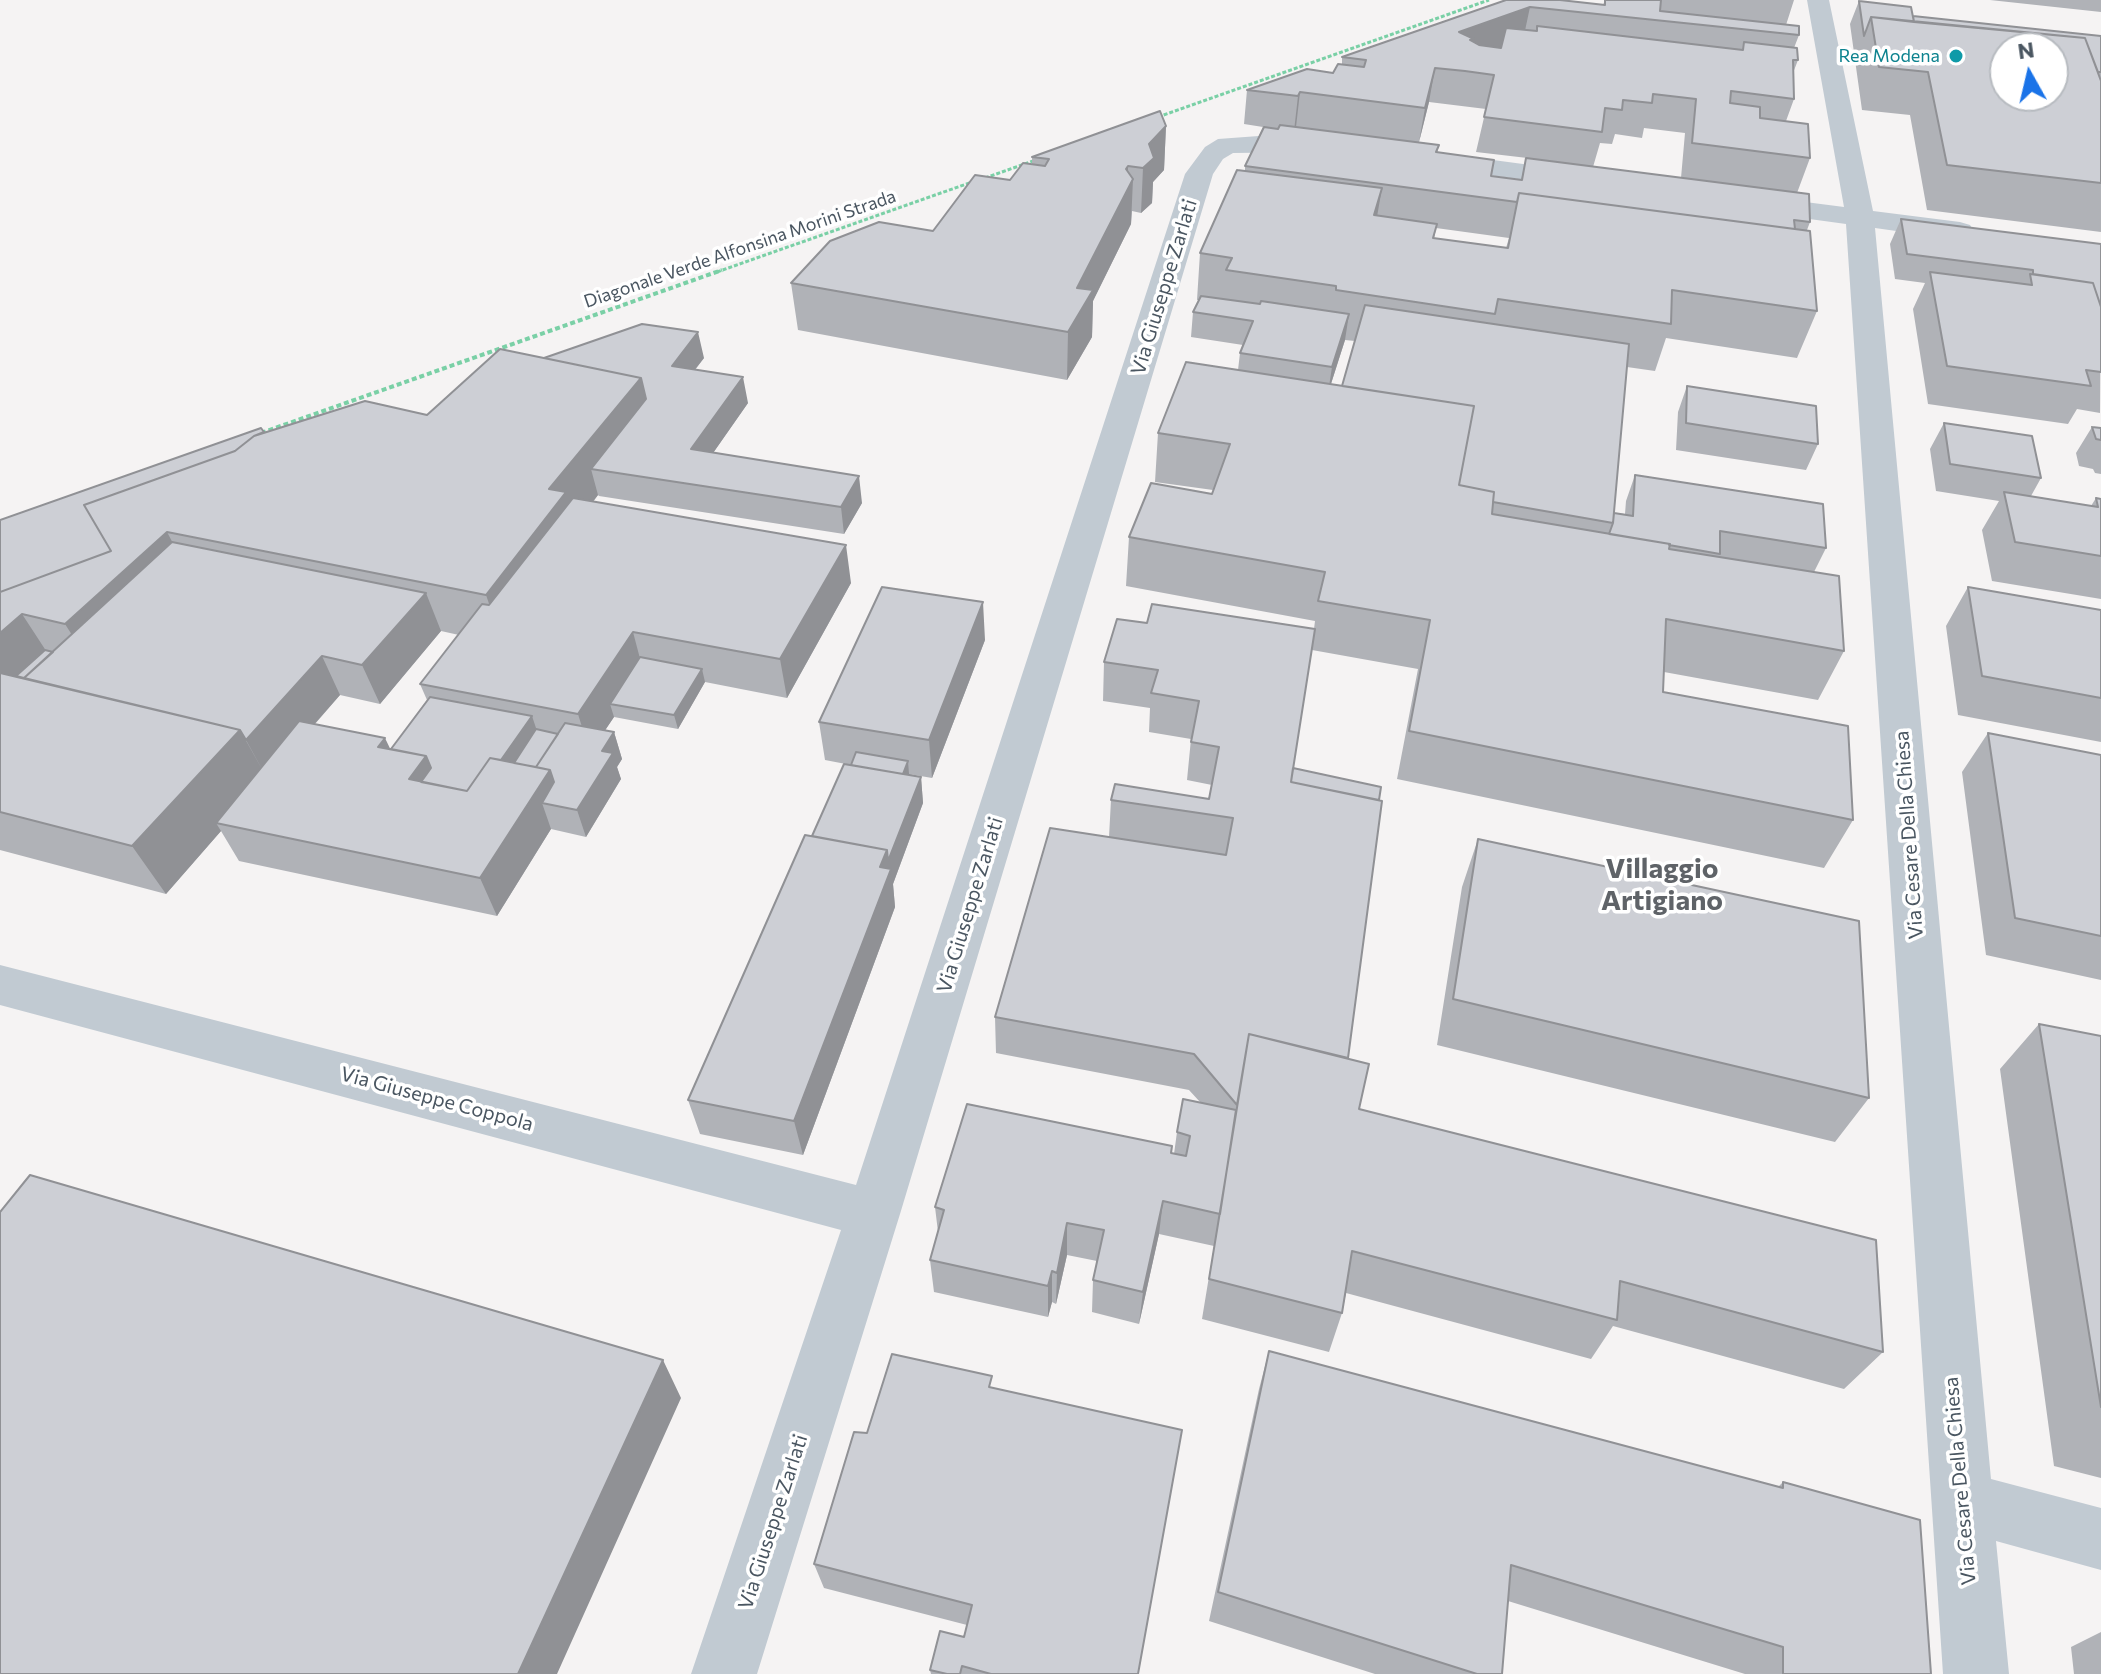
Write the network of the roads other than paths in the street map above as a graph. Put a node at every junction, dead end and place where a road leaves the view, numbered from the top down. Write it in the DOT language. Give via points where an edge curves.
graph roads {
  1 [pos="1818,0"];
  2 [pos="1349,148"];
  3 [pos="1411,157"];
  4 [pos="1613,184"];
  5 [pos="1721,199"];
  6 [pos="1860,218"];
  7 [pos="1981,234"];
  8 [pos="0,985"];
  9 [pos="873,1214"];
  10 [pos="1961,1501"];
  11 [pos="2101,1539"];
  12 [pos="724,1674"];
  13 [pos="1976,1674"];
  1 -- 6 [label="street, Via Cesare Della Chiesa"];
  2 -- 9 [label="street, Via Giuseppe Zarlati" via="1286,142 1227,145 1199,174"];
  3 -- 4 [label="street"];
  5 -- 6 [label="street"];
  6 -- 7 [label="street"];
  6 -- 10 [label="street, Via Cesare Della Chiesa"];
  8 -- 9 [label="street, Via Giuseppe Coppola"];
  9 -- 12 [label="street, Via Giuseppe Zarlati"];
  10 -- 11 [label="street"];
  10 -- 13 [label="street, Via Cesare Della Chiesa"];
}
